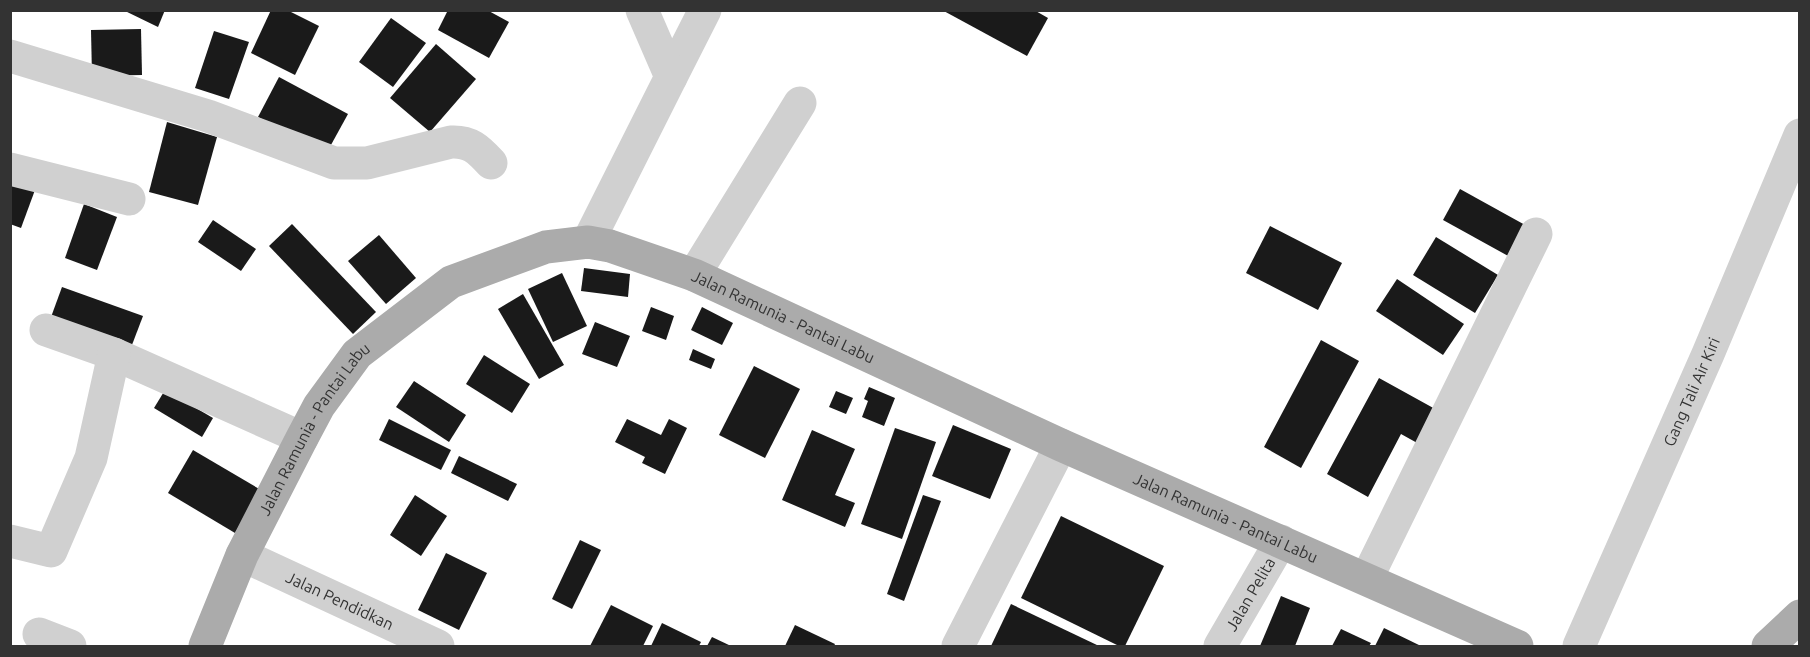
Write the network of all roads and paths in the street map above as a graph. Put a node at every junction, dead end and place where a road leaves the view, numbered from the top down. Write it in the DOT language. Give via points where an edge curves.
graph roads {
  1 [pos="642,10"];
  2 [pos="705,10"];
  3 [pos="10,56"];
  4 [pos="671,77"];
  5 [pos="800,104"];
  6 [pos="1800,135"];
  7 [pos="491,163"];
  8 [pos="10,169"];
  9 [pos="129,199"];
  10 [pos="1536,234"];
  11 [pos="588,242"];
  12 [pos="694,275"];
  13 [pos="46,330"];
  14 [pos="114,354"];
  15 [pos="302,438"];
  16 [pos="1061,445"];
  17 [pos="10,540"];
  18 [pos="1281,540"];
  19 [pos="242,555"];
  20 [pos="1367,578"];
  21 [pos="1800,616"];
  22 [pos="39,634"];
  23 [pos="70,646"];
  24 [pos="205,646"];
  25 [pos="438,646"];
  26 [pos="958,646"];
  27 [pos="1220,646"];
  28 [pos="1517,646"];
  29 [pos="1579,646"];
  30 [pos="1768,646"];
  1 -- 4 [label="street"];
  2 -- 4 [label="street"];
  3 -- 7 [label="street" via="220,120 334,163 367,163 464,141"];
  4 -- 11 [label="street"];
  5 -- 12 [label="street"];
  6 -- 29 [label="street, Gang Tali Air Kiri"];
  8 -- 9 [label="street"];
  10 -- 20 [label="street"];
  11 -- 12 [label="main road, Jalan Ramunia - Pantai Labu"];
  11 -- 15 [label="main road, Jalan Ramunia - Pantai Labu" via="546,247 451,282 357,354 319,405"];
  12 -- 16 [label="main road, Jalan Ramunia - Pantai Labu"];
  13 -- 14 [label="street"];
  14 -- 15 [label="street"];
  14 -- 17 [label="street" via="91,458 51,551"];
  15 -- 19 [label="main road, Jalan Ramunia - Pantai Labu"];
  16 -- 18 [label="main road, Jalan Ramunia - Pantai Labu"];
  16 -- 26 [label="street"];
  18 -- 20 [label="main road, Jalan Ramunia - Pantai Labu"];
  18 -- 27 [label="street, Jalan Pelita"];
  19 -- 24 [label="main road, Jalan Ramunia - Pantai Labu"];
  19 -- 25 [label="street, Jalan Pendidkan"];
  20 -- 28 [label="main road, Jalan Ramunia - Pantai Labu"];
  21 -- 30 [label="main road"];
  22 -- 23 [label="street"];
}
